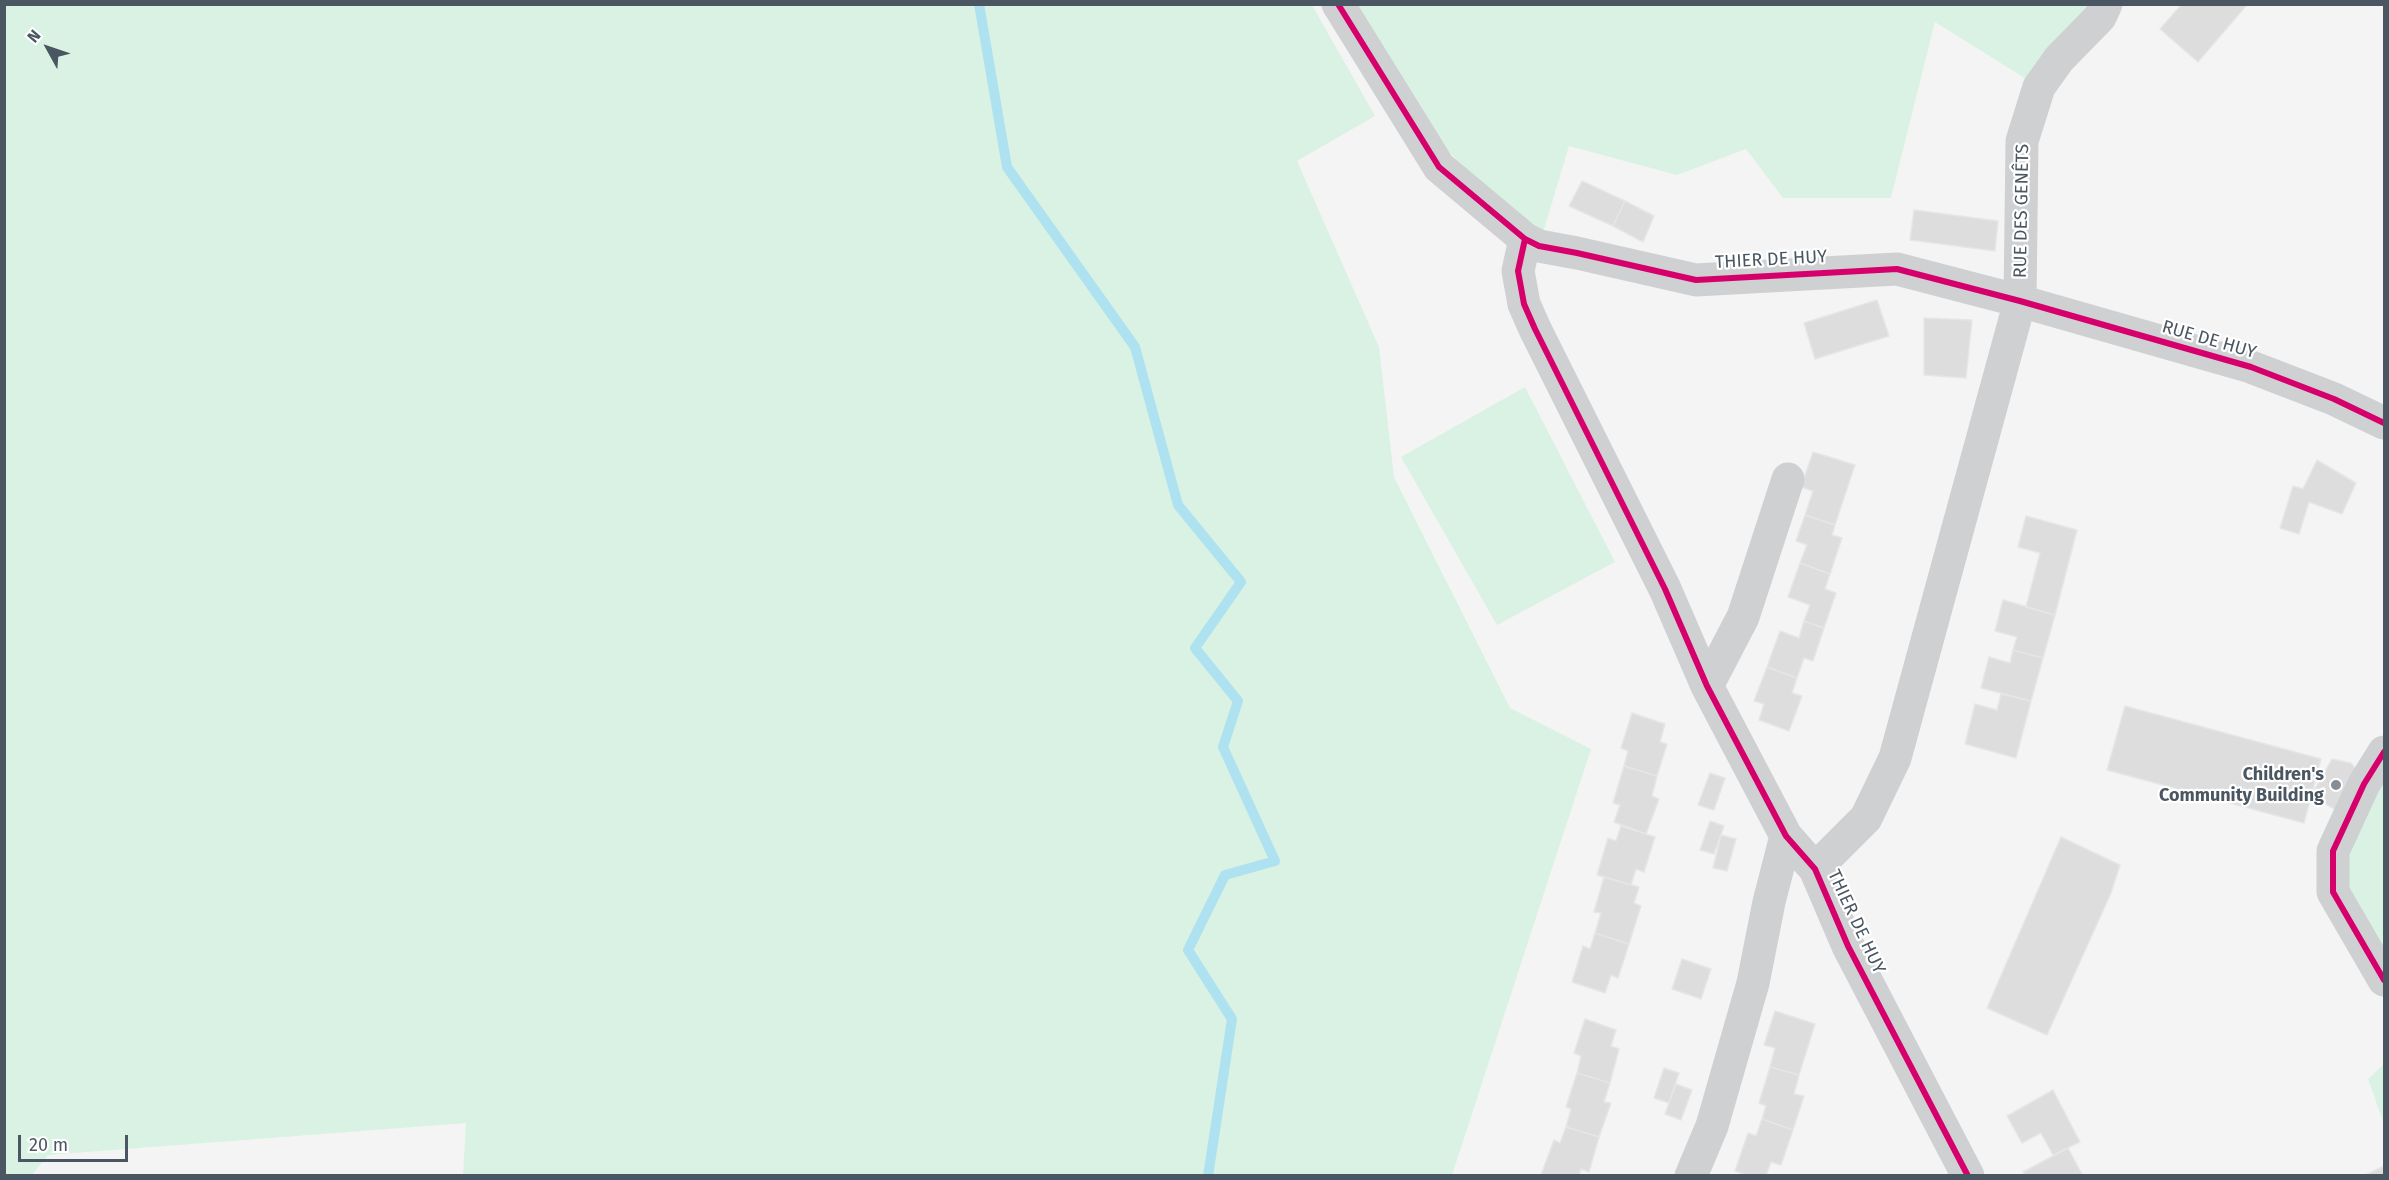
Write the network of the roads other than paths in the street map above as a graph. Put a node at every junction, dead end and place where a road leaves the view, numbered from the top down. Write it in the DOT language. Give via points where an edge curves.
graph roads {
  1 [pos="1338,4"];
  2 [pos="2106,4"];
  3 [pos="1525,239"];
  4 [pos="2020,301"];
  5 [pos="2385,423"];
  6 [pos="1788,479"];
  7 [pos="1707,686"];
  8 [pos="2385,752"];
  9 [pos="1786,836"];
  10 [pos="1815,869"];
  11 [pos="2385,980"];
  12 [pos="1691,1176"];
  13 [pos="1968,1176"];
  1 -- 3 [label="street, THIER DE HUY" via="1439,168"];
  2 -- 4 [label="street, RUE DES GENÊTS" via="2100,17 2059,59 2039,87 2022,141"];
  3 -- 4 [label="street, THIER DE HUY" via="1539,246 1696,280 1897,269"];
  3 -- 7 [label="street, THIER DE HUY" via="1518,271 1524,304 1665,589"];
  4 -- 5 [label="street, RUE DE HUY" via="2251,367"];
  4 -- 10 [label="street, THIER DE HUY" via="1895,758 1866,818"];
  6 -- 7 [label="street" via="1743,617"];
  7 -- 9 [label="street, THIER DE HUY"];
  8 -- 11 [label="street" via="2364,784 2332,851 2333,892"];
  9 -- 10 [label="street, THIER DE HUY"];
  9 -- 12 [label="street" via="1752,983 1712,1126"];
  10 -- 13 [label="street, THIER DE HUY" via="1848,946"];
}
